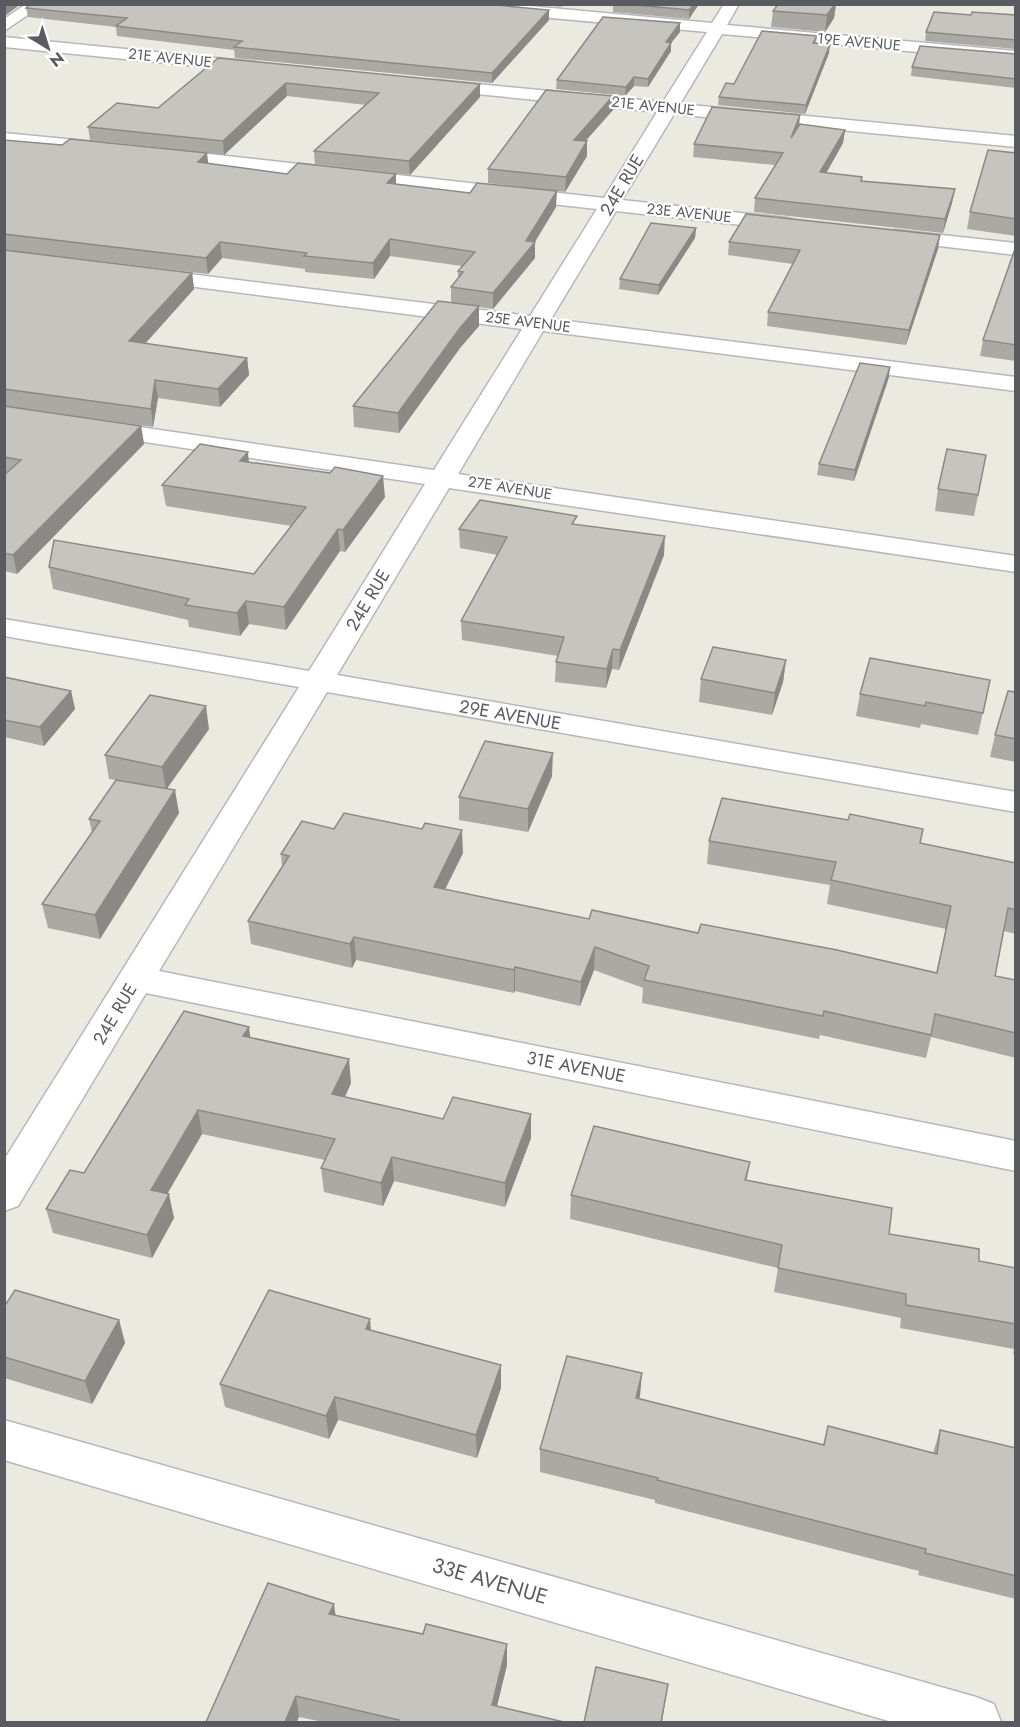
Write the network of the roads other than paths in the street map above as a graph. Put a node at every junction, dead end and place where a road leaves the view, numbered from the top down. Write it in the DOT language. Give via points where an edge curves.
graph roads {
  1 [pos="37,4"];
  2 [pos="451,4"];
  3 [pos="732,4"];
  4 [pos="4,26"];
  5 [pos="717,29"];
  6 [pos="4,42"];
  7 [pos="1016,56"];
  8 [pos="277,69"];
  9 [pos="420,83"];
  10 [pos="669,108"];
  11 [pos="4,138"];
  12 [pos="1016,142"];
  13 [pos="123,151"];
  14 [pos="147,153"];
  15 [pos="610,205"];
  16 [pos="807,226"];
  17 [pos="876,234"];
  18 [pos="1016,249"];
  19 [pos="123,272"];
  20 [pos="538,323"];
  21 [pos="1016,384"];
  22 [pos="76,424"];
  23 [pos="443,478"];
  24 [pos="1016,564"];
  25 [pos="4,627"];
  26 [pos="319,681"];
  27 [pos="1016,802"];
  28 [pos="136,979"];
  29 [pos="1016,1156"];
  30 [pos="4,1195"];
  31 [pos="4,1440"];
  32 [pos="976,1722"];
  1 -- 4 [label="street"];
  2 -- 5 [label="street, 19E AVENUE"];
  3 -- 5 [label="street, 24E RUE"];
  5 -- 7 [label="street, 19E AVENUE"];
  5 -- 10 [label="street, 24E RUE"];
  6 -- 8 [label="street, 21E AVENUE"];
  9 -- 10 [label="street, 21E AVENUE"];
  10 -- 12 [label="street, 21E AVENUE"];
  10 -- 15 [label="street, 24E RUE"];
  11 -- 13 [label="street"];
  14 -- 15 [label="street, 23E AVENUE"];
  15 -- 16 [label="street, 23E AVENUE"];
  15 -- 20 [label="street, 24E RUE"];
  17 -- 18 [label="street"];
  19 -- 20 [label="street, 25E AVENUE"];
  20 -- 21 [label="street, 25E AVENUE"];
  20 -- 23 [label="street, 24E RUE"];
  22 -- 23 [label="street, 27E AVENUE"];
  23 -- 24 [label="street, 27E AVENUE"];
  23 -- 26 [label="street, 24E RUE"];
  25 -- 26 [label="street, 29E AVENUE"];
  26 -- 27 [label="street, 29E AVENUE"];
  26 -- 28 [label="street, 24E RUE"];
  28 -- 29 [label="street, 31E AVENUE"];
  28 -- 30 [label="street, 24E RUE"];
  31 -- 32 [label="street, 33E AVENUE"];
}
